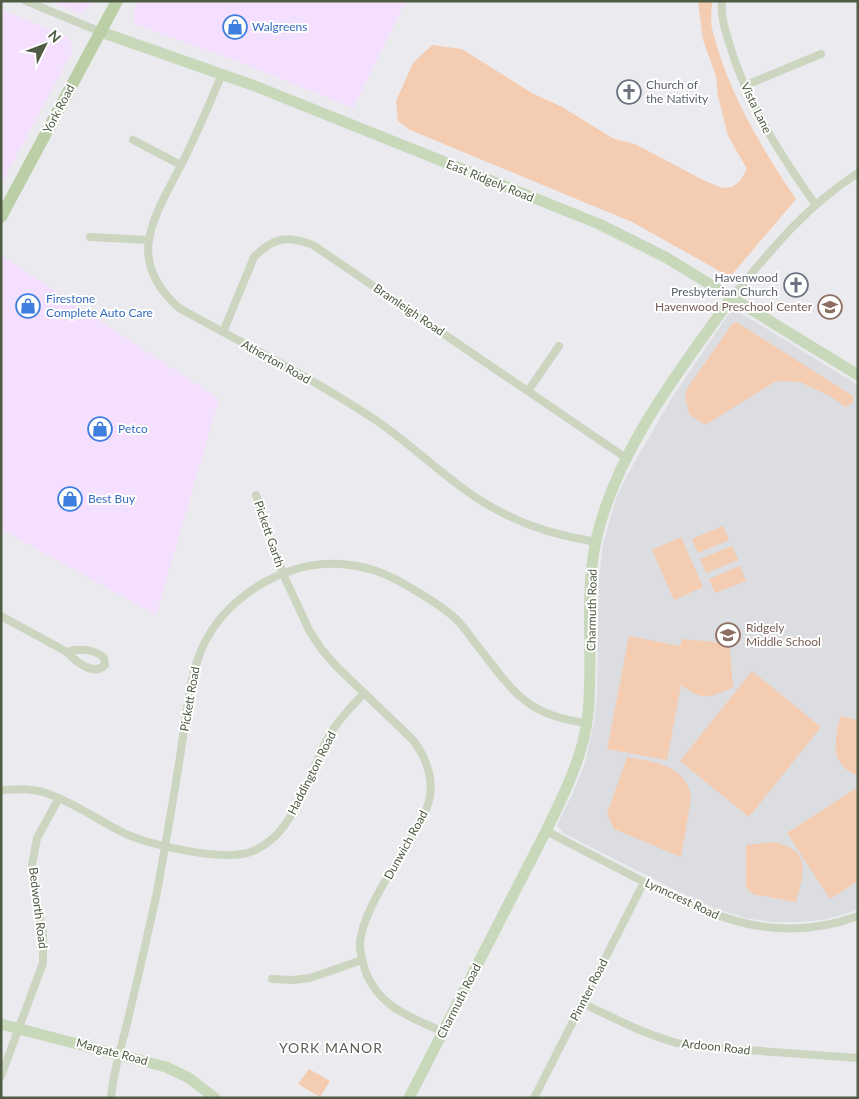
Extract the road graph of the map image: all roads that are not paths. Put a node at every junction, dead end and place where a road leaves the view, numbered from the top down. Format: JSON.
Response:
{"nodes":[{"id":1,"x":26,"y":1,"type":"edge"},
{"id":2,"x":117,"y":1,"type":"edge"},
{"id":3,"x":722,"y":1,"type":"edge"},
{"id":4,"x":101,"y":32,"type":"junction"},
{"id":5,"x":821,"y":54,"type":"dead end"},
{"id":6,"x":222,"y":74,"type":"junction"},
{"id":7,"x":744,"y":86,"type":"junction"},
{"id":8,"x":133,"y":140,"type":"dead end"},
{"id":9,"x":181,"y":165,"type":"junction"},
{"id":10,"x":858,"y":173,"type":"edge"},
{"id":11,"x":815,"y":204,"type":"junction"},
{"id":12,"x":1,"y":217,"type":"edge"},
{"id":13,"x":90,"y":237,"type":"dead end"},
{"id":14,"x":148,"y":240,"type":"junction"},
{"id":15,"x":732,"y":297,"type":"junction"},
{"id":16,"x":223,"y":332,"type":"junction"},
{"id":17,"x":558,"y":346,"type":"dead end"},
{"id":18,"x":858,"y":375,"type":"edge"},
{"id":19,"x":528,"y":391,"type":"junction"},
{"id":20,"x":626,"y":458,"type":"junction"},
{"id":21,"x":256,"y":495,"type":"dead end"},
{"id":22,"x":596,"y":542,"type":"junction"},
{"id":23,"x":283,"y":574,"type":"junction"},
{"id":24,"x":1,"y":616,"type":"edge"},
{"id":25,"x":67,"y":652,"type":"dead end"},
{"id":26,"x":364,"y":693,"type":"junction"},
{"id":27,"x":586,"y":723,"type":"junction"},
{"id":28,"x":1,"y":790,"type":"edge"},
{"id":29,"x":59,"y":798,"type":"junction"},
{"id":30,"x":546,"y":831,"type":"junction"},
{"id":31,"x":166,"y":846,"type":"junction"},
{"id":32,"x":644,"y":882,"type":"junction"},
{"id":33,"x":858,"y":916,"type":"edge"},
{"id":34,"x":362,"y":960,"type":"junction"},
{"id":35,"x":272,"y":979,"type":"dead end"},
{"id":36,"x":582,"y":1003,"type":"junction"},
{"id":37,"x":1,"y":1024,"type":"edge"},
{"id":38,"x":20,"y":1028,"type":"junction"},
{"id":39,"x":443,"y":1032,"type":"junction"},
{"id":40,"x":120,"y":1054,"type":"junction"},
{"id":41,"x":858,"y":1058,"type":"edge"},
{"id":42,"x":1,"y":1076,"type":"edge"},
{"id":43,"x":111,"y":1098,"type":"edge"},
{"id":44,"x":215,"y":1098,"type":"edge"},
{"id":45,"x":409,"y":1098,"type":"edge"},
{"id":46,"x":534,"y":1098,"type":"edge"}],
"edges":[{"from":1,"to":4,"type":"street"},
{"from":2,"to":4,"type":"main road","name":"York Road"},
{"from":3,"to":7,"type":"street","name":"Vista Lane"},
{"from":4,"to":6,"type":"street","name":"East Ridgely Road"},
{"from":4,"to":12,"type":"main road","name":"York Road"},
{"from":5,"to":7,"type":"street"},
{"from":6,"to":9,"type":"street","name":"Atherton Road"},
{"from":6,"to":15,"type":"street","name":"East Ridgely Road"},
{"from":7,"to":11,"type":"street","name":"Vista Lane"},
{"from":8,"to":9,"type":"street"},
{"from":9,"to":14,"type":"street","name":"Atherton Road"},
{"from":10,"to":11,"type":"street","name":"Charmuth Road"},
{"from":11,"to":15,"type":"street","name":"Charmuth Road"},
{"from":13,"to":14,"type":"street"},
{"from":14,"to":16,"type":"street","name":"Atherton Road"},
{"from":15,"to":18,"type":"street","name":"East Ridgely Road"},
{"from":15,"to":20,"type":"street","name":"Charmuth Road"},
{"from":16,"to":19,"type":"street","name":"Bramleigh Road"},
{"from":16,"to":22,"type":"street","name":"Atherton Road"},
{"from":17,"to":19,"type":"street"},
{"from":19,"to":20,"type":"street","name":"Bramleigh Road"},
{"from":20,"to":22,"type":"street","name":"Charmuth Road"},
{"from":21,"to":23,"type":"street","name":"Pickett Garth"},
{"from":22,"to":27,"type":"street","name":"Charmuth Road"},
{"from":23,"to":26,"type":"street","name":"Dunwich Road"},
{"from":23,"to":27,"type":"street","name":"Pickett Road"},
{"from":23,"to":31,"type":"street","name":"Pickett Road"},
{"from":24,"to":25,"type":"street"},
{"from":26,"to":31,"type":"street","name":"Haddington Road"},
{"from":26,"to":34,"type":"street","name":"Dunwich Road"},
{"from":27,"to":30,"type":"street","name":"Charmuth Road"},
{"from":28,"to":29,"type":"street","name":"Haddington Road"},
{"from":29,"to":31,"type":"street","name":"Haddington Road"},
{"from":29,"to":38,"type":"street","name":"Bedworth Road"},
{"from":30,"to":32,"type":"street","name":"Lynncrest Road"},
{"from":30,"to":39,"type":"street","name":"Charmuth Road"},
{"from":31,"to":40,"type":"street","name":"Pickett Road"},
{"from":32,"to":33,"type":"street","name":"Lynncrest Road"},
{"from":32,"to":36,"type":"street","name":"Pinnter Road"},
{"from":34,"to":35,"type":"street"},
{"from":34,"to":39,"type":"street","name":"Dunwich Road"},
{"from":36,"to":41,"type":"street","name":"Ardoon Road"},
{"from":36,"to":46,"type":"street","name":"Pinnter Road"},
{"from":37,"to":38,"type":"street","name":"Margate Road"},
{"from":38,"to":40,"type":"street","name":"Margate Road"},
{"from":38,"to":42,"type":"street","name":"Bedworth Road"},
{"from":39,"to":45,"type":"street","name":"Charmuth Road"},
{"from":40,"to":43,"type":"street","name":"Pickett Road"},
{"from":40,"to":44,"type":"street","name":"Margate Road"}]}
